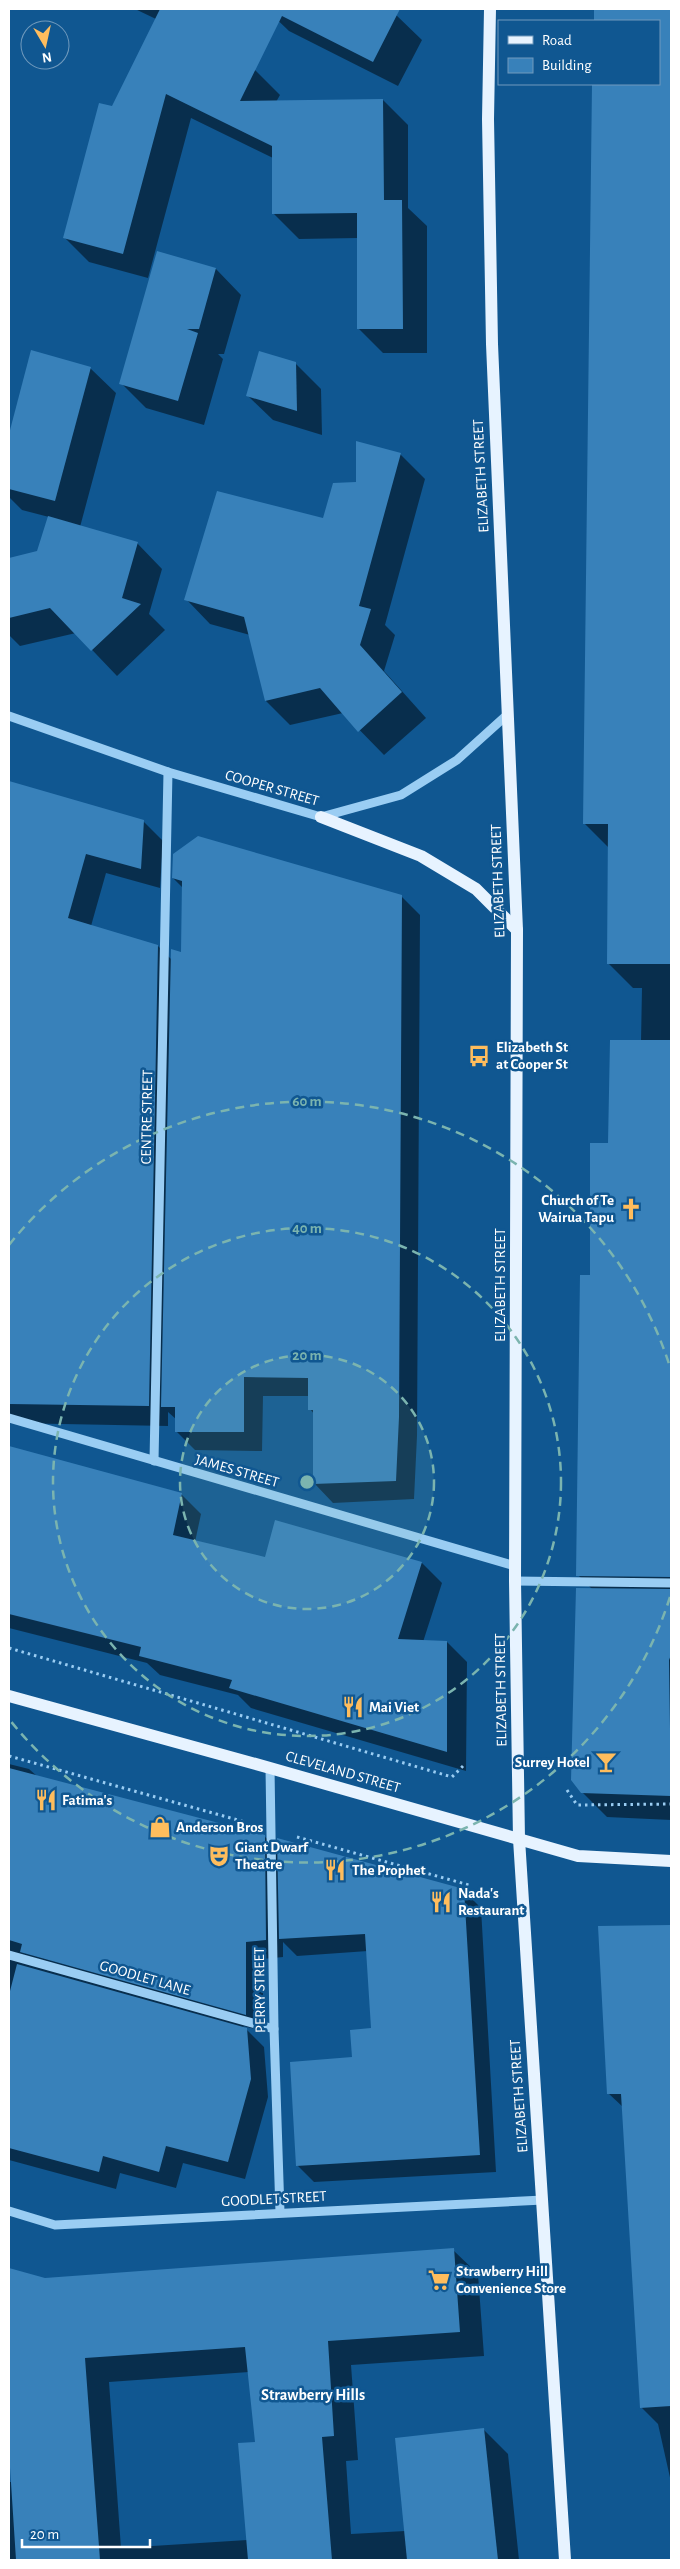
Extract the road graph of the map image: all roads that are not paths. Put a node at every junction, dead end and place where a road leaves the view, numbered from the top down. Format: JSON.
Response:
{"nodes":[{"id":1,"x":490,"y":9,"type":"edge"},
{"id":2,"x":508,"y":714,"type":"junction"},
{"id":3,"x":9,"y":716,"type":"edge"},
{"id":4,"x":168,"y":772,"type":"junction"},
{"id":5,"x":321,"y":817,"type":"junction"},
{"id":6,"x":517,"y":930,"type":"junction"},
{"id":7,"x":9,"y":1418,"type":"edge"},
{"id":8,"x":154,"y":1461,"type":"junction"},
{"id":9,"x":515,"y":1566,"type":"junction"},
{"id":10,"x":515,"y":1581,"type":"junction"},
{"id":11,"x":671,"y":1583,"type":"edge"},
{"id":12,"x":9,"y":1696,"type":"edge"},
{"id":13,"x":270,"y":1768,"type":"junction"},
{"id":14,"x":519,"y":1840,"type":"junction"},
{"id":15,"x":671,"y":1860,"type":"edge"},
{"id":16,"x":9,"y":1954,"type":"edge"},
{"id":17,"x":274,"y":2029,"type":"junction"},
{"id":18,"x":542,"y":2200,"type":"junction"},
{"id":19,"x":9,"y":2211,"type":"edge"},
{"id":20,"x":280,"y":2212,"type":"junction"},
{"id":21,"x":565,"y":2560,"type":"edge"}],
"edges":[{"from":1,"to":2,"type":"main road","name":"ELIZABETH STREET"},
{"from":2,"to":5,"type":"street","name":"COOPER STREET"},
{"from":2,"to":6,"type":"main road","name":"ELIZABETH STREET"},
{"from":3,"to":4,"type":"street","name":"COOPER STREET"},
{"from":4,"to":5,"type":"street","name":"COOPER STREET"},
{"from":4,"to":8,"type":"street","name":"CENTRE STREET"},
{"from":5,"to":6,"type":"main road"},
{"from":6,"to":9,"type":"main road","name":"ELIZABETH STREET"},
{"from":7,"to":8,"type":"street","name":"JAMES STREET"},
{"from":8,"to":9,"type":"street","name":"JAMES STREET"},
{"from":9,"to":10,"type":"main road","name":"ELIZABETH STREET"},
{"from":10,"to":11,"type":"street"},
{"from":10,"to":14,"type":"main road","name":"ELIZABETH STREET"},
{"from":12,"to":13,"type":"main road","name":"CLEVELAND STREET"},
{"from":13,"to":14,"type":"main road","name":"CLEVELAND STREET"},
{"from":13,"to":17,"type":"street","name":"PERRY STREET"},
{"from":14,"to":15,"type":"main road","name":"CLEVELAND STREET"},
{"from":14,"to":18,"type":"main road","name":"ELIZABETH STREET"},
{"from":16,"to":17,"type":"street","name":"GOODLET LANE"},
{"from":17,"to":20,"type":"street","name":"PERRY STREET"},
{"from":18,"to":20,"type":"street","name":"GOODLET STREET"},
{"from":18,"to":21,"type":"main road","name":"ELIZABETH STREET"},
{"from":19,"to":20,"type":"street","name":"GOODLET STREET"}]}
